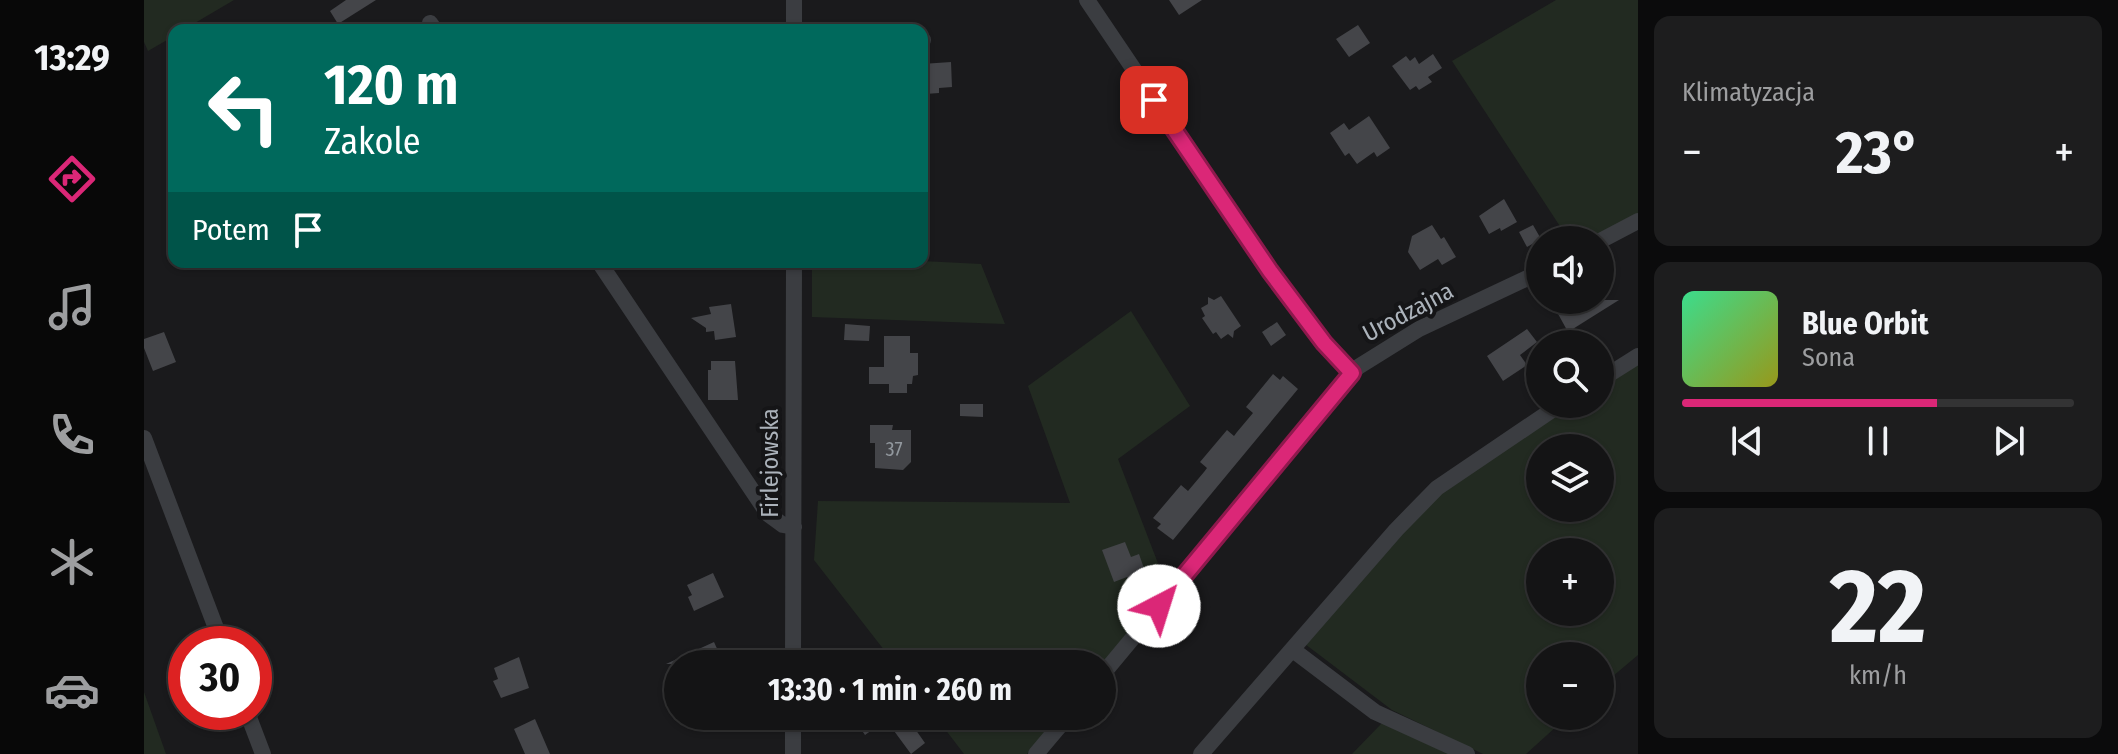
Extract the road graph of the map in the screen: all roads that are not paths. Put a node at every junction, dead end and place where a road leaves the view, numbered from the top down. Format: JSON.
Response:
{"nodes":[{"id":1,"x":794,"y":0,"type":"edge"},
{"id":2,"x":1087,"y":0,"type":"edge"},
{"id":3,"x":794,"y":24,"type":"edge"},
{"id":4,"x":1638,"y":221,"type":"edge"},
{"id":5,"x":1614,"y":234,"type":"edge"},
{"id":6,"x":603,"y":268,"type":"edge"},
{"id":7,"x":794,"y":268,"type":"edge"},
{"id":8,"x":1526,"y":279,"type":"edge"},
{"id":9,"x":1638,"y":356,"type":"edge"},
{"id":10,"x":1614,"y":371,"type":"edge"},
{"id":11,"x":1352,"y":373,"type":"junction"},
{"id":12,"x":1540,"y":418,"type":"edge"},
{"id":13,"x":144,"y":438,"type":"edge"},
{"id":14,"x":794,"y":527,"type":"junction"},
{"id":15,"x":215,"y":626,"type":"edge"},
{"id":16,"x":793,"y":650,"type":"edge"},
{"id":17,"x":1293,"y":650,"type":"junction"},
{"id":18,"x":1116,"y":658,"type":"edge"},
{"id":19,"x":254,"y":730,"type":"edge"},
{"id":20,"x":793,"y":730,"type":"edge"},
{"id":21,"x":1056,"y":730,"type":"edge"},
{"id":22,"x":263,"y":754,"type":"edge"},
{"id":23,"x":793,"y":754,"type":"edge"},
{"id":24,"x":1036,"y":754,"type":"edge"},
{"id":25,"x":1201,"y":754,"type":"edge"},
{"id":26,"x":1467,"y":754,"type":"edge"}],
"edges":[{"from":1,"to":3,"type":"street"},
{"from":2,"to":11,"type":"street"},
{"from":4,"to":5,"type":"street"},
{"from":6,"to":14,"type":"street"},
{"from":7,"to":14,"type":"street","name":"Firlejowska"},
{"from":8,"to":11,"type":"street","name":"Urodzajna"},
{"from":9,"to":10,"type":"street"},
{"from":11,"to":18,"type":"street","name":"Urodzajna"},
{"from":12,"to":17,"type":"street"},
{"from":13,"to":15,"type":"street"},
{"from":14,"to":16,"type":"street","name":"Firlejowska"},
{"from":17,"to":25,"type":"street"},
{"from":17,"to":26,"type":"street"},
{"from":19,"to":22,"type":"street"},
{"from":20,"to":23,"type":"street"},
{"from":21,"to":24,"type":"street"}]}
